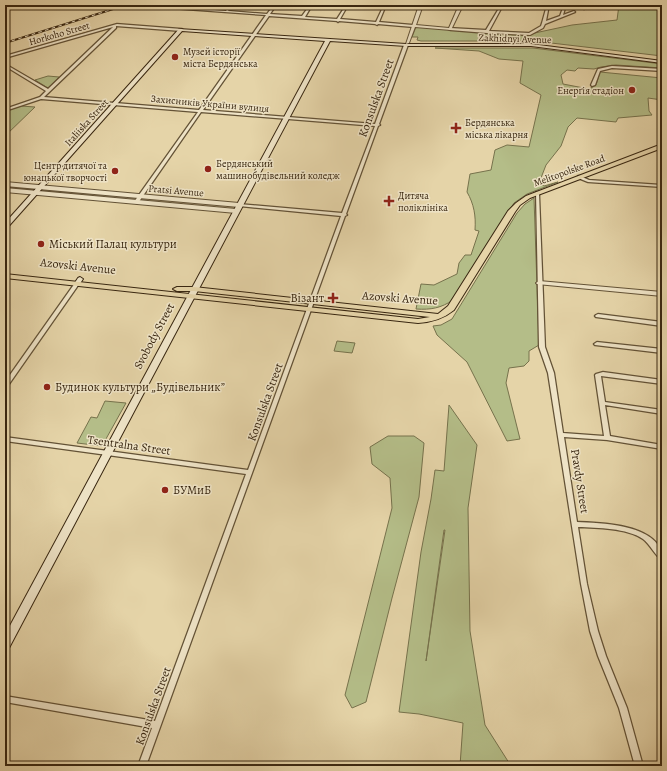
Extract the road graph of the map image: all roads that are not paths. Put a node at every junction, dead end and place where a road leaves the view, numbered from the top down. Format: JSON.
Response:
{"nodes":[{"id":1,"x":204,"y":5,"type":"edge"},
{"id":2,"x":231,"y":5,"type":"edge"},
{"id":3,"x":275,"y":5,"type":"edge"},
{"id":4,"x":311,"y":5,"type":"edge"},
{"id":5,"x":347,"y":5,"type":"edge"},
{"id":6,"x":385,"y":5,"type":"edge"},
{"id":7,"x":421,"y":5,"type":"edge"},
{"id":8,"x":461,"y":5,"type":"edge"},
{"id":9,"x":496,"y":5,"type":"edge"},
{"id":10,"x":502,"y":5,"type":"edge"},
{"id":11,"x":548,"y":5,"type":"edge"},
{"id":12,"x":565,"y":5,"type":"edge"},
{"id":13,"x":598,"y":5,"type":"edge"},
{"id":14,"x":169,"y":8,"type":"dead end"},
{"id":15,"x":584,"y":8,"type":"dead end"},
{"id":16,"x":200,"y":10,"type":"junction"},
{"id":17,"x":226,"y":12,"type":"junction"},
{"id":18,"x":574,"y":12,"type":"dead end"},
{"id":19,"x":268,"y":15,"type":"junction"},
{"id":20,"x":561,"y":16,"type":"junction"},
{"id":21,"x":303,"y":18,"type":"junction"},
{"id":22,"x":338,"y":20,"type":"junction"},
{"id":23,"x":544,"y":23,"type":"junction"},
{"id":24,"x":377,"y":24,"type":"junction"},
{"id":25,"x":117,"y":25,"type":"junction"},
{"id":26,"x":413,"y":26,"type":"junction"},
{"id":27,"x":450,"y":29,"type":"junction"},
{"id":28,"x":181,"y":30,"type":"junction"},
{"id":29,"x":487,"y":32,"type":"junction"},
{"id":30,"x":253,"y":35,"type":"junction"},
{"id":31,"x":328,"y":40,"type":"junction"},
{"id":32,"x":407,"y":44,"type":"junction"},
{"id":33,"x":5,"y":57,"type":"edge"},
{"id":34,"x":662,"y":60,"type":"edge"},
{"id":35,"x":5,"y":64,"type":"edge"},
{"id":36,"x":662,"y":70,"type":"edge"},
{"id":37,"x":593,"y":85,"type":"dead end"},
{"id":38,"x":48,"y":91,"type":"junction"},
{"id":39,"x":41,"y":98,"type":"junction"},
{"id":40,"x":115,"y":104,"type":"junction"},
{"id":41,"x":5,"y":110,"type":"edge"},
{"id":42,"x":200,"y":111,"type":"junction"},
{"id":43,"x":287,"y":118,"type":"junction"},
{"id":44,"x":378,"y":125,"type":"junction"},
{"id":45,"x":662,"y":146,"type":"edge"},
{"id":46,"x":579,"y":177,"type":"junction"},
{"id":47,"x":5,"y":184,"type":"edge"},
{"id":48,"x":662,"y":186,"type":"edge"},
{"id":49,"x":40,"y":187,"type":"junction"},
{"id":50,"x":5,"y":190,"type":"edge"},
{"id":51,"x":35,"y":193,"type":"junction"},
{"id":52,"x":537,"y":193,"type":"junction"},
{"id":53,"x":140,"y":196,"type":"junction"},
{"id":54,"x":136,"y":202,"type":"junction"},
{"id":55,"x":237,"y":208,"type":"junction"},
{"id":56,"x":345,"y":215,"type":"junction"},
{"id":57,"x":5,"y":227,"type":"edge"},
{"id":58,"x":5,"y":270,"type":"edge"},
{"id":59,"x":5,"y":276,"type":"edge"},
{"id":60,"x":79,"y":282,"type":"junction"},
{"id":61,"x":539,"y":283,"type":"junction"},
{"id":62,"x":192,"y":293,"type":"junction"},
{"id":63,"x":662,"y":294,"type":"edge"},
{"id":64,"x":312,"y":306,"type":"junction"},
{"id":65,"x":446,"y":313,"type":"joint"},
{"id":66,"x":598,"y":316,"type":"dead end"},
{"id":67,"x":662,"y":324,"type":"edge"},
{"id":68,"x":597,"y":344,"type":"dead end"},
{"id":69,"x":662,"y":351,"type":"edge"},
{"id":70,"x":662,"y":382,"type":"edge"},
{"id":71,"x":5,"y":386,"type":"edge"},
{"id":72,"x":602,"y":404,"type":"junction"},
{"id":73,"x":662,"y":412,"type":"edge"},
{"id":74,"x":561,"y":435,"type":"junction"},
{"id":75,"x":607,"y":438,"type":"junction"},
{"id":76,"x":5,"y":440,"type":"edge"},
{"id":77,"x":662,"y":447,"type":"edge"},
{"id":78,"x":107,"y":453,"type":"junction"},
{"id":79,"x":250,"y":472,"type":"junction"},
{"id":80,"x":576,"y":524,"type":"junction"},
{"id":81,"x":662,"y":557,"type":"edge"},
{"id":82,"x":5,"y":645,"type":"edge"},
{"id":83,"x":5,"y":699,"type":"edge"},
{"id":84,"x":158,"y":725,"type":"junction"},
{"id":85,"x":142,"y":766,"type":"edge"},
{"id":86,"x":639,"y":766,"type":"edge"}],
"edges":[{"from":1,"to":16,"type":"street"},
{"from":2,"to":17,"type":"street"},
{"from":3,"to":19,"type":"street"},
{"from":4,"to":21,"type":"street"},
{"from":5,"to":22,"type":"street"},
{"from":6,"to":24,"type":"street"},
{"from":7,"to":26,"type":"street"},
{"from":8,"to":27,"type":"street"},
{"from":9,"to":10,"type":"street"},
{"from":10,"to":29,"type":"street"},
{"from":11,"to":23,"type":"street"},
{"from":12,"to":20,"type":"street"},
{"from":13,"to":15,"type":"street"},
{"from":14,"to":16,"type":"street"},
{"from":16,"to":17,"type":"street"},
{"from":17,"to":19,"type":"street"},
{"from":18,"to":20,"type":"street"},
{"from":19,"to":21,"type":"street"},
{"from":19,"to":30,"type":"street"},
{"from":20,"to":23,"type":"street"},
{"from":21,"to":22,"type":"street"},
{"from":22,"to":24,"type":"street"},
{"from":23,"to":29,"type":"street"},
{"from":24,"to":26,"type":"street"},
{"from":25,"to":28,"type":"street","name":"Zakhidnyi Avenue"},
{"from":25,"to":33,"type":"street","name":"Horkoho Street"},
{"from":25,"to":38,"type":"street"},
{"from":26,"to":27,"type":"street"},
{"from":26,"to":32,"type":"street"},
{"from":27,"to":29,"type":"street"},
{"from":28,"to":30,"type":"main road","name":"Zakhidnyi Avenue"},
{"from":28,"to":40,"type":"main road","name":"Italiiska Street"},
{"from":30,"to":31,"type":"main road","name":"Zakhidnyi Avenue"},
{"from":30,"to":42,"type":"street"},
{"from":31,"to":32,"type":"main road","name":"Zakhidnyi Avenue"},
{"from":31,"to":43,"type":"main road","name":"Svobody Street"},
{"from":32,"to":34,"type":"main road","name":"Zakhidnyi Avenue"},
{"from":32,"to":44,"type":"street","name":"Konsulska Street"},
{"from":35,"to":38,"type":"street"},
{"from":36,"to":37,"type":"street"},
{"from":38,"to":39,"type":"street"},
{"from":39,"to":40,"type":"street","name":"Захисників України вулиця"},
{"from":39,"to":41,"type":"street"},
{"from":40,"to":42,"type":"street","name":"Захисників України вулиця"},
{"from":40,"to":49,"type":"main road","name":"Italiiska Street"},
{"from":42,"to":43,"type":"street","name":"Захисників України вулиця"},
{"from":42,"to":53,"type":"street"},
{"from":43,"to":44,"type":"street","name":"Захисників України вулиця"},
{"from":43,"to":55,"type":"main road","name":"Svobody Street"},
{"from":44,"to":56,"type":"street","name":"Konsulska Street"},
{"from":45,"to":46,"type":"main road","name":"Melitopolske Road"},
{"from":46,"to":48,"type":"street"},
{"from":46,"to":52,"type":"main road","name":"Melitopolske Road"},
{"from":47,"to":49,"type":"street","name":"Pratsi Avenue"},
{"from":49,"to":51,"type":"main road","name":"Italiiska Street"},
{"from":49,"to":53,"type":"street","name":"Pratsi Avenue"},
{"from":50,"to":51,"type":"street","name":"Pratsi Avenue"},
{"from":51,"to":54,"type":"street","name":"Pratsi Avenue"},
{"from":51,"to":57,"type":"main road","name":"Italiiska Street"},
{"from":52,"to":61,"type":"street","name":"Pravdy Street"},
{"from":52,"to":65,"type":"main road","name":"Melitopolske Road"},
{"from":53,"to":54,"type":"street"},
{"from":53,"to":55,"type":"street","name":"Pratsi Avenue"},
{"from":54,"to":55,"type":"street","name":"Pratsi Avenue"},
{"from":55,"to":56,"type":"street","name":"Pratsi Avenue"},
{"from":55,"to":62,"type":"main road","name":"Svobody Street"},
{"from":56,"to":64,"type":"street","name":"Konsulska Street"},
{"from":58,"to":60,"type":"main road","name":"Azovski Avenue"},
{"from":59,"to":60,"type":"main road","name":"Azovski Avenue"},
{"from":60,"to":62,"type":"main road","name":"Azovski Avenue"},
{"from":60,"to":71,"type":"street"},
{"from":61,"to":63,"type":"street"},
{"from":61,"to":74,"type":"street","name":"Pravdy Street"},
{"from":62,"to":64,"type":"main road","name":"Azovski Avenue"},
{"from":62,"to":78,"type":"main road","name":"Svobody Street"},
{"from":64,"to":65,"type":"main road","name":"Azovski Avenue"},
{"from":64,"to":79,"type":"street","name":"Konsulska Street"},
{"from":66,"to":67,"type":"street"},
{"from":68,"to":69,"type":"street"},
{"from":70,"to":72,"type":"street"},
{"from":72,"to":73,"type":"street"},
{"from":72,"to":75,"type":"street"},
{"from":74,"to":75,"type":"street"},
{"from":74,"to":80,"type":"street","name":"Pravdy Street"},
{"from":75,"to":77,"type":"street"},
{"from":76,"to":78,"type":"street","name":"Tsentralna Street"},
{"from":78,"to":79,"type":"street","name":"Tsentralna Street"},
{"from":78,"to":82,"type":"main road","name":"Svobody Street"},
{"from":79,"to":84,"type":"street","name":"Konsulska Street"},
{"from":80,"to":81,"type":"street"},
{"from":80,"to":86,"type":"street","name":"Pravdy Street"},
{"from":83,"to":84,"type":"street"},
{"from":84,"to":85,"type":"street","name":"Konsulska Street"}]}
